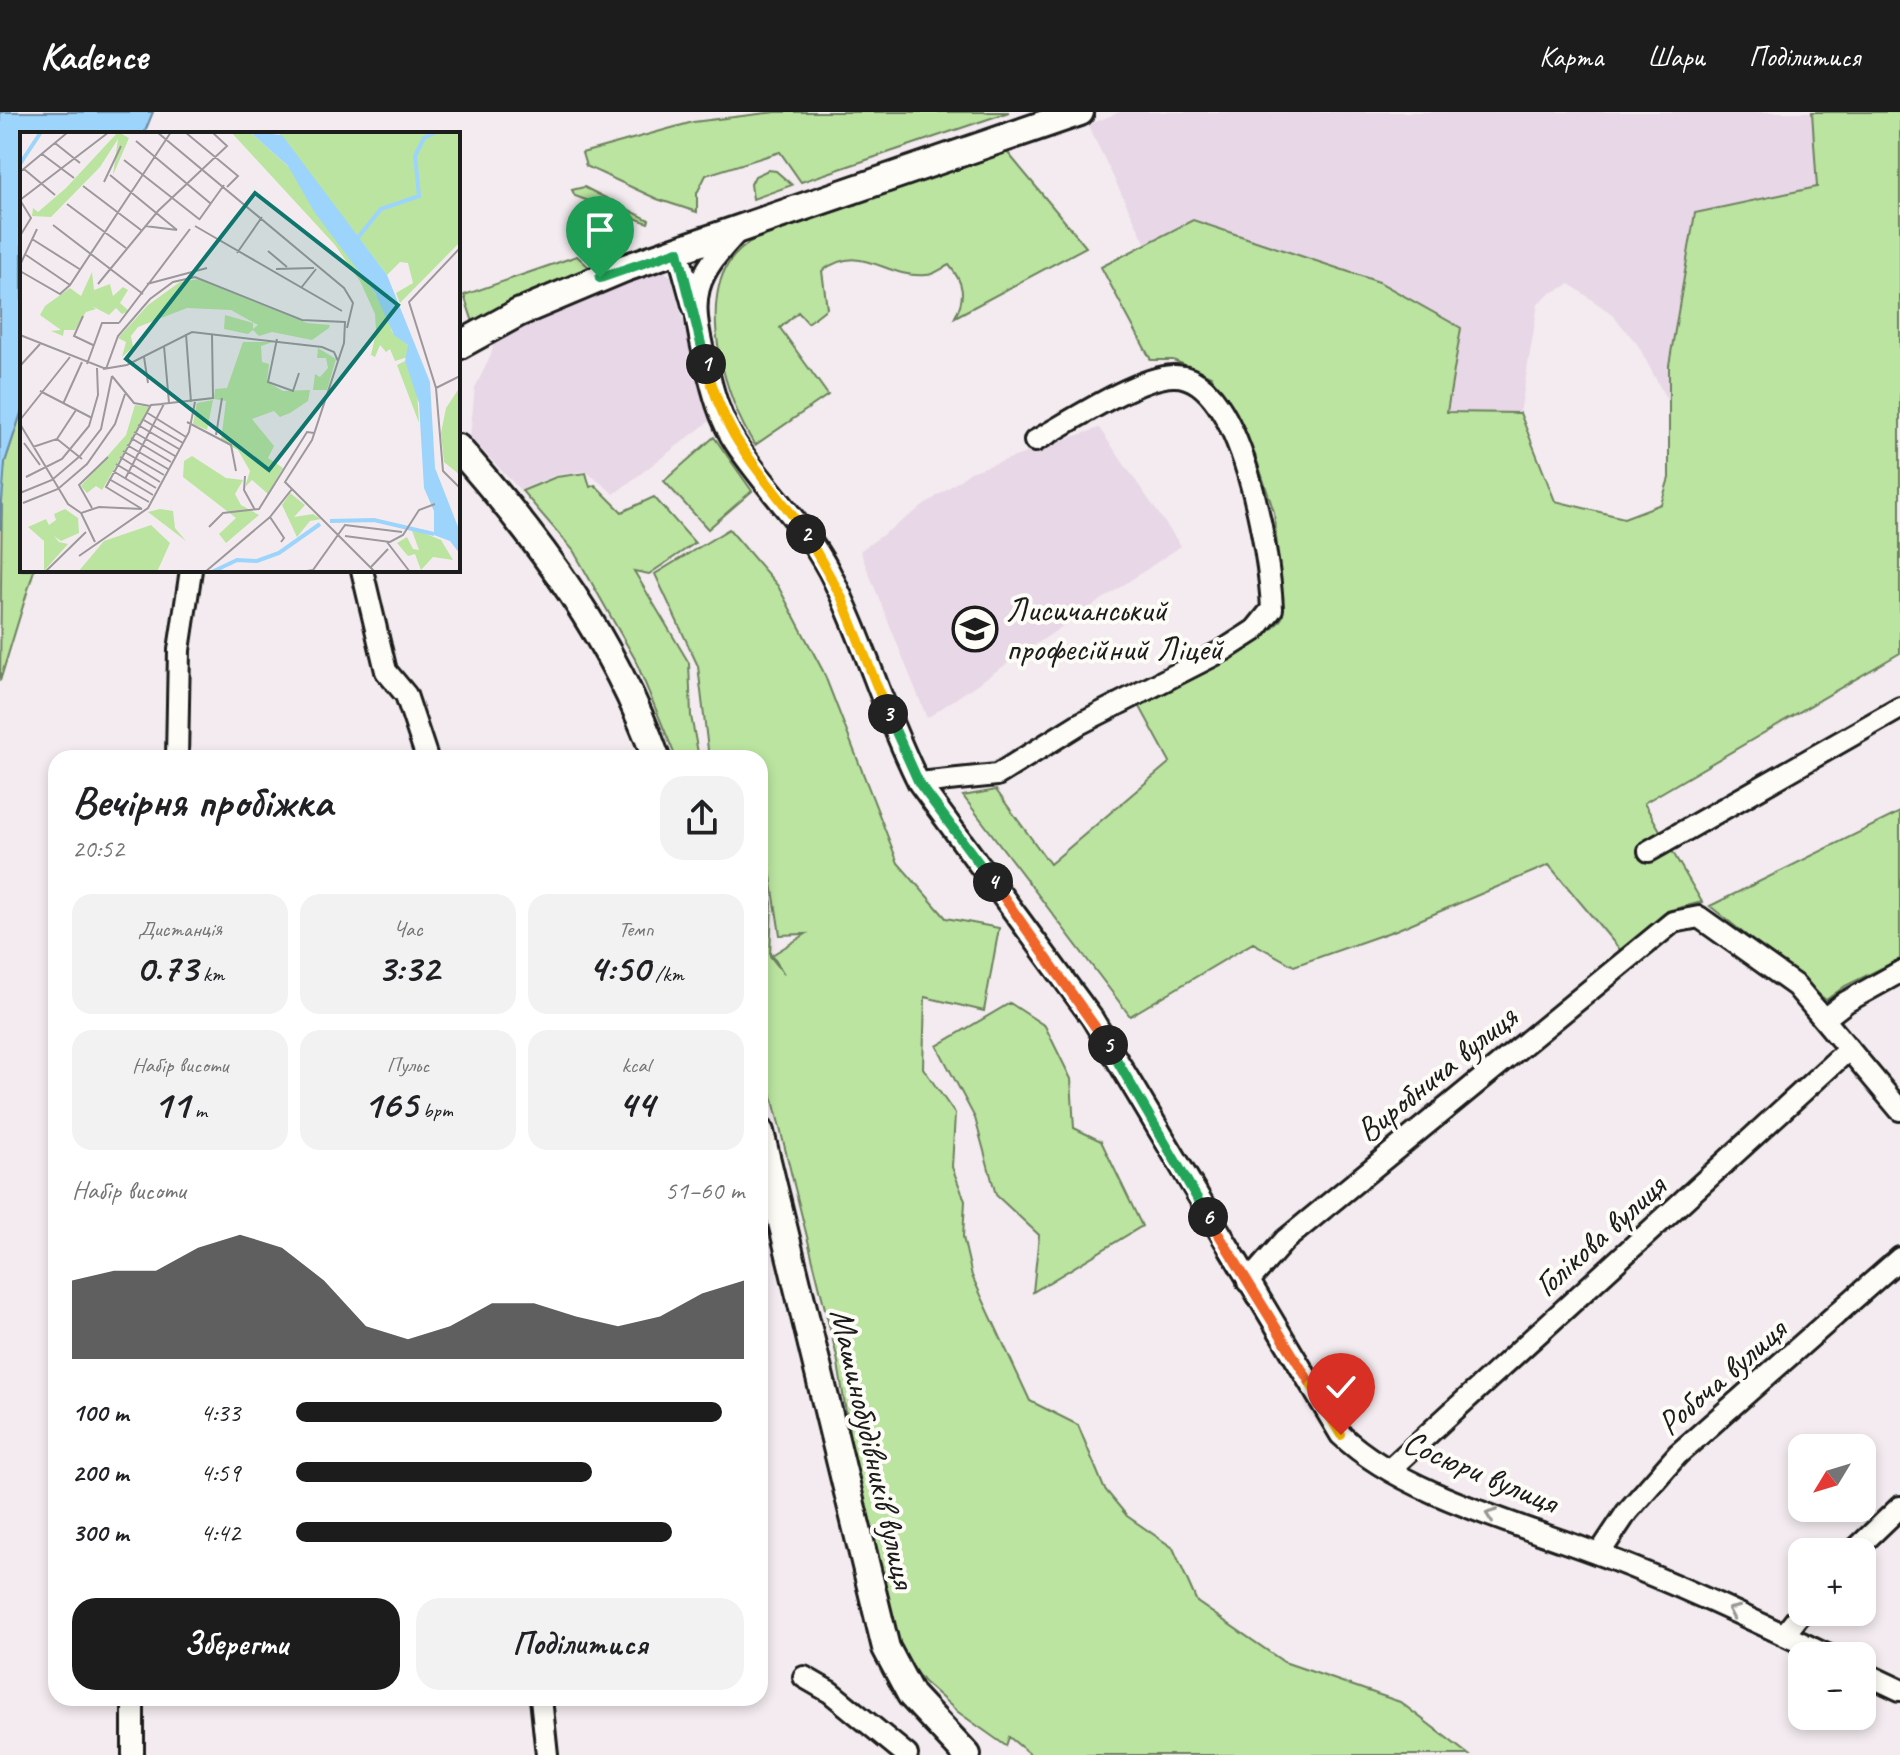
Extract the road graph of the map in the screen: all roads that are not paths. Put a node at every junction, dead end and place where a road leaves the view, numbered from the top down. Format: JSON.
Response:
{"nodes":[{"id":1,"x":1080,"y":112,"type":"edge"},
{"id":2,"x":740,"y":229,"type":"junction"},
{"id":3,"x":678,"y":251,"type":"junction"},
{"id":4,"x":694,"y":309,"type":"junction"},
{"id":5,"x":460,"y":345,"type":"edge"},
{"id":6,"x":1035,"y":441,"type":"dead end"},
{"id":7,"x":460,"y":450,"type":"edge"},
{"id":8,"x":191,"y":572,"type":"edge"},
{"id":9,"x":362,"y":572,"type":"edge"},
{"id":10,"x":1900,"y":708,"type":"edge"},
{"id":11,"x":177,"y":750,"type":"edge"},
{"id":12,"x":424,"y":750,"type":"edge"},
{"id":13,"x":653,"y":750,"type":"edge"},
{"id":14,"x":919,"y":783,"type":"junction"},
{"id":15,"x":1649,"y":851,"type":"dead end"},
{"id":16,"x":1900,"y":972,"type":"edge"},
{"id":17,"x":1824,"y":1019,"type":"junction"},
{"id":18,"x":1849,"y":1049,"type":"junction"},
{"id":19,"x":1900,"y":1110,"type":"edge"},
{"id":20,"x":768,"y":1165,"type":"edge"},
{"id":21,"x":1900,"y":1258,"type":"edge"},
{"id":22,"x":1248,"y":1282,"type":"junction"},
{"id":23,"x":1391,"y":1468,"type":"junction"},
{"id":24,"x":1900,"y":1507,"type":"edge"},
{"id":25,"x":1868,"y":1538,"type":"edge"},
{"id":26,"x":1599,"y":1554,"type":"junction"},
{"id":27,"x":1791,"y":1626,"type":"edge"},
{"id":28,"x":1784,"y":1635,"type":"junction"},
{"id":29,"x":1799,"y":1642,"type":"edge"},
{"id":30,"x":804,"y":1677,"type":"dead end"},
{"id":31,"x":1876,"y":1679,"type":"edge"},
{"id":32,"x":1900,"y":1690,"type":"edge"},
{"id":33,"x":133,"y":1706,"type":"edge"},
{"id":34,"x":542,"y":1706,"type":"edge"},
{"id":35,"x":133,"y":1755,"type":"edge"},
{"id":36,"x":547,"y":1755,"type":"edge"},
{"id":37,"x":907,"y":1755,"type":"edge"},
{"id":38,"x":967,"y":1755,"type":"edge"}],
"edges":[{"from":1,"to":2,"type":"main road"},
{"from":2,"to":3,"type":"main road"},
{"from":2,"to":4,"type":"street"},
{"from":3,"to":4,"type":"street","name":"Сосюри вулиця"},
{"from":3,"to":5,"type":"main road"},
{"from":4,"to":14,"type":"street","name":"Сосюри вулиця"},
{"from":6,"to":14,"type":"street"},
{"from":7,"to":13,"type":"main road"},
{"from":8,"to":11,"type":"street"},
{"from":9,"to":12,"type":"street"},
{"from":10,"to":15,"type":"street"},
{"from":14,"to":22,"type":"street","name":"Сосюри вулиця"},
{"from":16,"to":17,"type":"street"},
{"from":17,"to":18,"type":"street"},
{"from":17,"to":22,"type":"street","name":"Виробнича вулиця"},
{"from":18,"to":19,"type":"street"},
{"from":18,"to":23,"type":"street","name":"Голікова вулиця"},
{"from":20,"to":38,"type":"main road","name":"Машинобудівників вулиця"},
{"from":21,"to":26,"type":"street","name":"Робоча вулиця"},
{"from":22,"to":23,"type":"street","name":"Сосюри вулиця"},
{"from":26,"to":23,"type":"street","name":"Сосюри вулиця","one_way":true},
{"from":24,"to":25,"type":"street"},
{"from":28,"to":26,"type":"street","name":"Сосюри вулиця","one_way":true},
{"from":27,"to":28,"type":"street"},
{"from":28,"to":29,"type":"street","name":"Сосюри вулиця"},
{"from":30,"to":37,"type":"street"},
{"from":31,"to":32,"type":"street"},
{"from":33,"to":35,"type":"street"},
{"from":34,"to":36,"type":"street"}]}
